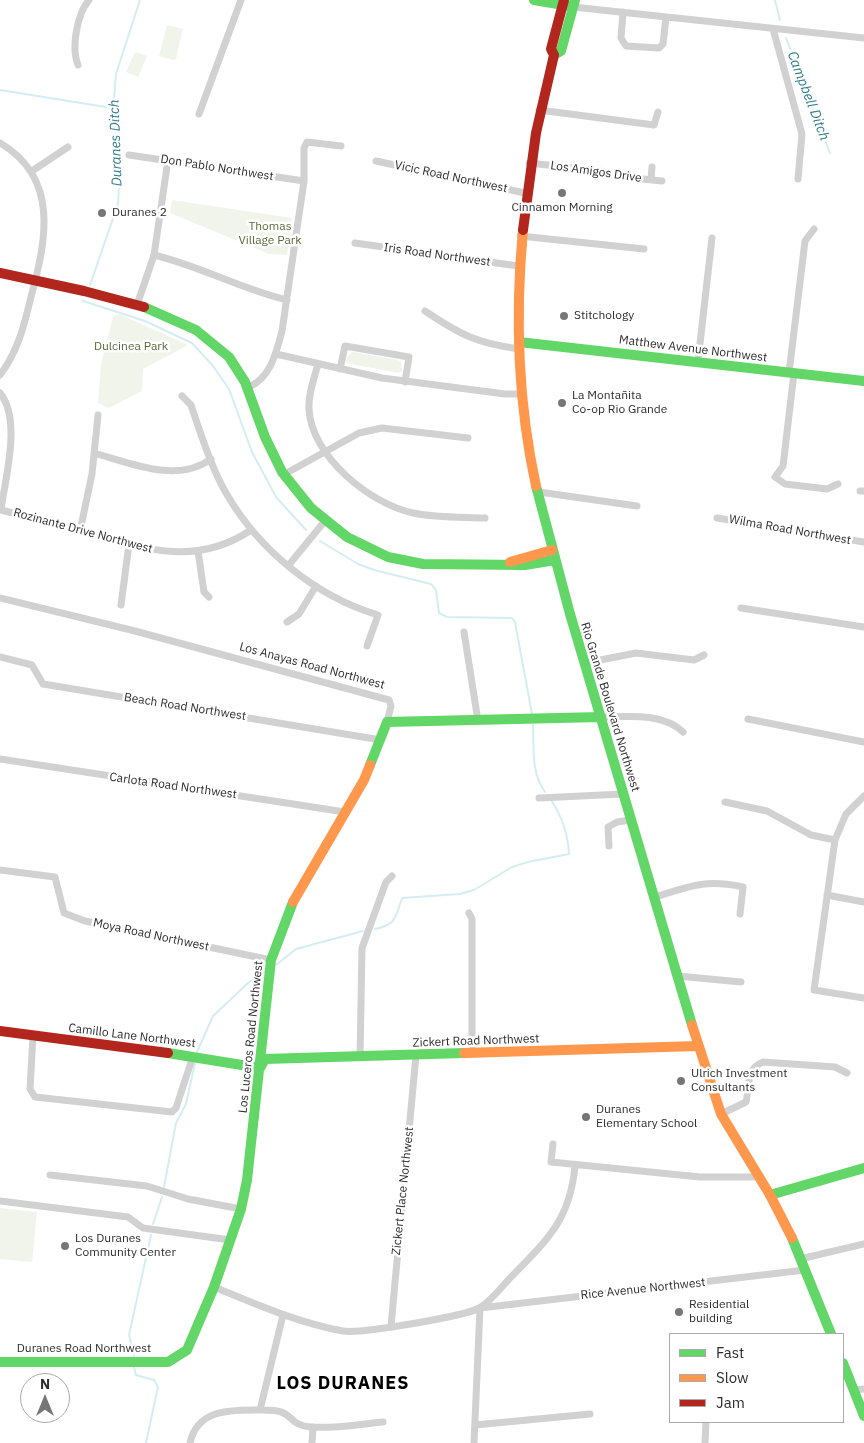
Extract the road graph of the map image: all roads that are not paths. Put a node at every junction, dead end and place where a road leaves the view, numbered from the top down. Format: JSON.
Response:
{"nodes":[{"id":1,"x":89,"y":0,"type":"edge"},
{"id":2,"x":240,"y":0,"type":"edge"},
{"id":3,"x":534,"y":0,"type":"edge"},
{"id":4,"x":569,"y":3,"type":"edge"},
{"id":5,"x":624,"y":12,"type":"junction"},
{"id":6,"x":666,"y":17,"type":"junction"},
{"id":7,"x":773,"y":29,"type":"junction"},
{"id":8,"x":864,"y":38,"type":"edge"},
{"id":9,"x":78,"y":65,"type":"dead end"},
{"id":10,"x":540,"y":110,"type":"junction"},
{"id":11,"x":658,"y":112,"type":"dead end"},
{"id":12,"x":199,"y":114,"type":"dead end"},
{"id":13,"x":0,"y":143,"type":"edge"},
{"id":14,"x":341,"y":146,"type":"dead end"},
{"id":15,"x":68,"y":147,"type":"dead end"},
{"id":16,"x":129,"y":155,"type":"dead end"},
{"id":17,"x":168,"y":160,"type":"junction"},
{"id":18,"x":376,"y":161,"type":"dead end"},
{"id":19,"x":529,"y":163,"type":"junction"},
{"id":20,"x":652,"y":166,"type":"dead end"},
{"id":21,"x":32,"y":171,"type":"junction"},
{"id":22,"x":798,"y":179,"type":"dead end"},
{"id":23,"x":651,"y":180,"type":"junction"},
{"id":24,"x":304,"y":181,"type":"junction"},
{"id":25,"x":662,"y":181,"type":"dead end"},
{"id":26,"x":525,"y":193,"type":"junction"},
{"id":27,"x":814,"y":229,"type":"dead end"},
{"id":28,"x":520,"y":236,"type":"junction"},
{"id":29,"x":712,"y":238,"type":"dead end"},
{"id":30,"x":355,"y":244,"type":"dead end"},
{"id":31,"x":644,"y":249,"type":"dead end"},
{"id":32,"x":154,"y":255,"type":"junction"},
{"id":33,"x":518,"y":266,"type":"junction"},
{"id":34,"x":0,"y":273,"type":"edge"},
{"id":35,"x":35,"y":281,"type":"junction"},
{"id":36,"x":286,"y":300,"type":"junction"},
{"id":37,"x":137,"y":306,"type":"junction"},
{"id":38,"x":425,"y":311,"type":"dead end"},
{"id":39,"x":519,"y":346,"type":"junction"},
{"id":40,"x":276,"y":354,"type":"junction"},
{"id":41,"x":698,"y":361,"type":"junction"},
{"id":42,"x":318,"y":364,"type":"junction"},
{"id":43,"x":340,"y":369,"type":"junction"},
{"id":44,"x":792,"y":373,"type":"junction"},
{"id":45,"x":0,"y":375,"type":"edge"},
{"id":46,"x":864,"y":381,"type":"edge"},
{"id":47,"x":405,"y":382,"type":"junction"},
{"id":48,"x":249,"y":387,"type":"junction"},
{"id":49,"x":0,"y":393,"type":"edge"},
{"id":50,"x":522,"y":394,"type":"junction"},
{"id":51,"x":182,"y":396,"type":"dead end"},
{"id":52,"x":98,"y":415,"type":"dead end"},
{"id":53,"x":468,"y":438,"type":"dead end"},
{"id":54,"x":324,"y":451,"type":"junction"},
{"id":55,"x":94,"y":453,"type":"junction"},
{"id":56,"x":211,"y":459,"type":"junction"},
{"id":57,"x":283,"y":475,"type":"junction"},
{"id":58,"x":838,"y":484,"type":"dead end"},
{"id":59,"x":539,"y":492,"type":"junction"},
{"id":60,"x":637,"y":506,"type":"dead end"},
{"id":61,"x":1,"y":510,"type":"edge"},
{"id":62,"x":485,"y":518,"type":"dead end"},
{"id":63,"x":717,"y":518,"type":"dead end"},
{"id":64,"x":324,"y":522,"type":"junction"},
{"id":65,"x":251,"y":530,"type":"junction"},
{"id":66,"x":80,"y":531,"type":"junction"},
{"id":67,"x":864,"y":542,"type":"edge"},
{"id":68,"x":128,"y":544,"type":"junction"},
{"id":69,"x":198,"y":551,"type":"junction"},
{"id":70,"x":553,"y":555,"type":"junction"},
{"id":71,"x":288,"y":566,"type":"junction"},
{"id":72,"x":316,"y":586,"type":"junction"},
{"id":73,"x":209,"y":597,"type":"dead end"},
{"id":74,"x":0,"y":598,"type":"edge"},
{"id":75,"x":121,"y":605,"type":"dead end"},
{"id":76,"x":741,"y":608,"type":"dead end"},
{"id":77,"x":287,"y":622,"type":"dead end"},
{"id":78,"x":864,"y":627,"type":"edge"},
{"id":79,"x":464,"y":632,"type":"dead end"},
{"id":80,"x":367,"y":646,"type":"dead end"},
{"id":81,"x":704,"y":655,"type":"dead end"},
{"id":82,"x":0,"y":657,"type":"edge"},
{"id":83,"x":585,"y":663,"type":"junction"},
{"id":84,"x":601,"y":717,"type":"junction"},
{"id":85,"x":748,"y":719,"type":"dead end"},
{"id":86,"x":478,"y":721,"type":"junction"},
{"id":87,"x":387,"y":722,"type":"junction"},
{"id":88,"x":683,"y":732,"type":"dead end"},
{"id":89,"x":381,"y":740,"type":"junction"},
{"id":90,"x":864,"y":742,"type":"edge"},
{"id":91,"x":0,"y":759,"type":"edge"},
{"id":92,"x":623,"y":794,"type":"junction"},
{"id":93,"x":864,"y":796,"type":"edge"},
{"id":94,"x":539,"y":798,"type":"dead end"},
{"id":95,"x":725,"y":802,"type":"dead end"},
{"id":96,"x":345,"y":812,"type":"junction"},
{"id":97,"x":631,"y":820,"type":"junction"},
{"id":98,"x":835,"y":840,"type":"junction"},
{"id":99,"x":609,"y":846,"type":"dead end"},
{"id":100,"x":0,"y":870,"type":"edge"},
{"id":101,"x":392,"y":876,"type":"dead end"},
{"id":102,"x":827,"y":895,"type":"junction"},
{"id":103,"x":655,"y":897,"type":"junction"},
{"id":104,"x":864,"y":902,"type":"edge"},
{"id":105,"x":469,"y":913,"type":"dead end"},
{"id":106,"x":740,"y":914,"type":"dead end"},
{"id":107,"x":271,"y":960,"type":"junction"},
{"id":108,"x":678,"y":976,"type":"junction"},
{"id":109,"x":741,"y":982,"type":"dead end"},
{"id":110,"x":864,"y":998,"type":"edge"},
{"id":111,"x":0,"y":1031,"type":"edge"},
{"id":112,"x":34,"y":1036,"type":"junction"},
{"id":113,"x":698,"y":1046,"type":"junction"},
{"id":114,"x":472,"y":1054,"type":"junction"},
{"id":115,"x":416,"y":1055,"type":"junction"},
{"id":116,"x":193,"y":1056,"type":"junction"},
{"id":117,"x":360,"y":1057,"type":"junction"},
{"id":118,"x":260,"y":1068,"type":"junction"},
{"id":119,"x":847,"y":1073,"type":"dead end"},
{"id":120,"x":721,"y":1114,"type":"junction"},
{"id":121,"x":553,"y":1144,"type":"dead end"},
{"id":122,"x":575,"y":1166,"type":"junction"},
{"id":123,"x":864,"y":1168,"type":"edge"},
{"id":124,"x":50,"y":1176,"type":"dead end"},
{"id":125,"x":759,"y":1177,"type":"junction"},
{"id":126,"x":770,"y":1195,"type":"junction"},
{"id":127,"x":0,"y":1201,"type":"edge"},
{"id":128,"x":241,"y":1209,"type":"junction"},
{"id":129,"x":230,"y":1240,"type":"junction"},
{"id":130,"x":864,"y":1244,"type":"edge"},
{"id":131,"x":800,"y":1258,"type":"junction"},
{"id":132,"x":805,"y":1270,"type":"junction"},
{"id":133,"x":214,"y":1287,"type":"junction"},
{"id":134,"x":480,"y":1308,"type":"junction"},
{"id":135,"x":283,"y":1315,"type":"junction"},
{"id":136,"x":391,"y":1326,"type":"junction"},
{"id":137,"x":831,"y":1333,"type":"edge"},
{"id":138,"x":0,"y":1362,"type":"edge"},
{"id":139,"x":168,"y":1362,"type":"joint"},
{"id":140,"x":845,"y":1376,"type":"edge"},
{"id":141,"x":859,"y":1390,"type":"edge"},
{"id":142,"x":260,"y":1410,"type":"junction"},
{"id":143,"x":590,"y":1414,"type":"dead end"},
{"id":144,"x":864,"y":1416,"type":"edge"},
{"id":145,"x":383,"y":1422,"type":"dead end"},
{"id":146,"x":706,"y":1423,"type":"edge"},
{"id":147,"x":475,"y":1425,"type":"junction"},
{"id":148,"x":313,"y":1427,"type":"junction"},
{"id":149,"x":190,"y":1443,"type":"edge"},
{"id":150,"x":312,"y":1443,"type":"edge"},
{"id":151,"x":474,"y":1443,"type":"edge"},
{"id":152,"x":705,"y":1443,"type":"edge"}],
"edges":[{"from":1,"to":9,"type":"street"},
{"from":2,"to":12,"type":"street"},
{"from":3,"to":4,"type":"street"},
{"from":4,"to":5,"type":"street"},
{"from":4,"to":10,"type":"street","name":"Rio Grande Boulevard Northwest"},
{"from":5,"to":6,"type":"street"},
{"from":5,"to":6,"type":"street"},
{"from":6,"to":7,"type":"street"},
{"from":7,"to":8,"type":"street"},
{"from":7,"to":22,"type":"street"},
{"from":10,"to":11,"type":"street"},
{"from":10,"to":19,"type":"street","name":"Rio Grande Boulevard Northwest"},
{"from":13,"to":21,"type":"street"},
{"from":14,"to":24,"type":"street"},
{"from":15,"to":21,"type":"street"},
{"from":16,"to":17,"type":"street","name":"Don Pablo Northwest"},
{"from":17,"to":24,"type":"street","name":"Don Pablo Northwest"},
{"from":17,"to":32,"type":"street"},
{"from":18,"to":26,"type":"street","name":"Vicic Road Northwest"},
{"from":19,"to":23,"type":"street","name":"Los Amigos Drive"},
{"from":19,"to":26,"type":"street","name":"Rio Grande Boulevard Northwest"},
{"from":20,"to":23,"type":"street"},
{"from":21,"to":35,"type":"street"},
{"from":23,"to":25,"type":"street","name":"Los Amigos Drive"},
{"from":24,"to":36,"type":"street"},
{"from":26,"to":28,"type":"street","name":"Rio Grande Boulevard Northwest"},
{"from":27,"to":44,"type":"street"},
{"from":28,"to":31,"type":"street"},
{"from":28,"to":33,"type":"street","name":"Rio Grande Boulevard Northwest"},
{"from":29,"to":41,"type":"street"},
{"from":30,"to":33,"type":"street","name":"Iris Road Northwest"},
{"from":32,"to":36,"type":"street"},
{"from":32,"to":37,"type":"street"},
{"from":33,"to":39,"type":"street","name":"Rio Grande Boulevard Northwest"},
{"from":34,"to":35,"type":"street"},
{"from":35,"to":37,"type":"street"},
{"from":35,"to":45,"type":"street"},
{"from":36,"to":40,"type":"street"},
{"from":37,"to":48,"type":"street"},
{"from":38,"to":39,"type":"street","name":"Matthew Avenue Northwest"},
{"from":39,"to":41,"type":"street","name":"Matthew Avenue Northwest"},
{"from":39,"to":50,"type":"street","name":"Rio Grande Boulevard Northwest"},
{"from":40,"to":42,"type":"street"},
{"from":40,"to":48,"type":"street"},
{"from":41,"to":44,"type":"street","name":"Matthew Avenue Northwest"},
{"from":42,"to":43,"type":"street"},
{"from":42,"to":54,"type":"street"},
{"from":43,"to":47,"type":"street"},
{"from":43,"to":47,"type":"street"},
{"from":44,"to":46,"type":"street","name":"Matthew Avenue Northwest"},
{"from":44,"to":58,"type":"street"},
{"from":47,"to":50,"type":"street"},
{"from":48,"to":57,"type":"street"},
{"from":49,"to":61,"type":"street"},
{"from":50,"to":59,"type":"street","name":"Rio Grande Boulevard Northwest"},
{"from":51,"to":56,"type":"street"},
{"from":52,"to":55,"type":"street"},
{"from":53,"to":54,"type":"street"},
{"from":54,"to":57,"type":"street"},
{"from":54,"to":62,"type":"street"},
{"from":55,"to":56,"type":"street"},
{"from":55,"to":66,"type":"street"},
{"from":56,"to":65,"type":"street"},
{"from":57,"to":64,"type":"street"},
{"from":59,"to":60,"type":"street"},
{"from":59,"to":70,"type":"street","name":"Rio Grande Boulevard Northwest"},
{"from":61,"to":66,"type":"street","name":"Rozinante Drive Northwest"},
{"from":63,"to":67,"type":"street","name":"Wilma Road Northwest"},
{"from":64,"to":70,"type":"street"},
{"from":64,"to":71,"type":"street"},
{"from":65,"to":69,"type":"street","name":"Rozinante Drive Northwest"},
{"from":65,"to":71,"type":"street"},
{"from":66,"to":68,"type":"street","name":"Rozinante Drive Northwest"},
{"from":68,"to":69,"type":"street","name":"Rozinante Drive Northwest"},
{"from":68,"to":75,"type":"street"},
{"from":69,"to":73,"type":"street"},
{"from":70,"to":83,"type":"street","name":"Rio Grande Boulevard Northwest"},
{"from":71,"to":72,"type":"street"},
{"from":72,"to":77,"type":"street"},
{"from":72,"to":80,"type":"street"},
{"from":74,"to":87,"type":"street","name":"Los Anayas Road Northwest"},
{"from":76,"to":78,"type":"street"},
{"from":79,"to":86,"type":"street"},
{"from":81,"to":83,"type":"street"},
{"from":82,"to":89,"type":"street","name":"Beach Road Northwest"},
{"from":83,"to":84,"type":"street","name":"Rio Grande Boulevard Northwest"},
{"from":84,"to":86,"type":"street"},
{"from":84,"to":88,"type":"street"},
{"from":84,"to":92,"type":"street","name":"Rio Grande Boulevard Northwest"},
{"from":85,"to":90,"type":"street"},
{"from":86,"to":87,"type":"street"},
{"from":87,"to":89,"type":"street","name":"Los Luceros Road Northwest"},
{"from":89,"to":96,"type":"street","name":"Los Luceros Road Northwest"},
{"from":91,"to":96,"type":"street","name":"Carlota Road Northwest"},
{"from":92,"to":94,"type":"street"},
{"from":92,"to":97,"type":"street","name":"Rio Grande Boulevard Northwest"},
{"from":93,"to":98,"type":"street"},
{"from":95,"to":98,"type":"street"},
{"from":96,"to":107,"type":"street","name":"Los Luceros Road Northwest"},
{"from":97,"to":99,"type":"street"},
{"from":97,"to":103,"type":"street","name":"Rio Grande Boulevard Northwest"},
{"from":98,"to":102,"type":"street"},
{"from":100,"to":107,"type":"street","name":"Moya Road Northwest"},
{"from":101,"to":117,"type":"street"},
{"from":102,"to":104,"type":"street"},
{"from":102,"to":110,"type":"street"},
{"from":103,"to":106,"type":"street"},
{"from":103,"to":108,"type":"street","name":"Rio Grande Boulevard Northwest"},
{"from":105,"to":114,"type":"street"},
{"from":107,"to":118,"type":"street","name":"Los Luceros Road Northwest"},
{"from":108,"to":109,"type":"street"},
{"from":108,"to":113,"type":"street","name":"Rio Grande Boulevard Northwest"},
{"from":111,"to":112,"type":"street","name":"Camillo Lane Northwest"},
{"from":112,"to":116,"type":"street","name":"Camillo Lane Northwest"},
{"from":112,"to":116,"type":"street"},
{"from":113,"to":114,"type":"street","name":"Zickert Road Northwest"},
{"from":113,"to":120,"type":"street","name":"Rio Grande Boulevard Northwest"},
{"from":114,"to":115,"type":"street","name":"Zickert Road Northwest"},
{"from":115,"to":117,"type":"street","name":"Zickert Road Northwest"},
{"from":115,"to":136,"type":"street","name":"Zickert Place Northwest"},
{"from":116,"to":118,"type":"street","name":"Camillo Lane Northwest"},
{"from":117,"to":118,"type":"street","name":"Zickert Road Northwest"},
{"from":118,"to":128,"type":"street","name":"Los Luceros Road Northwest"},
{"from":119,"to":120,"type":"street"},
{"from":120,"to":125,"type":"street","name":"Rio Grande Boulevard Northwest"},
{"from":121,"to":122,"type":"street"},
{"from":122,"to":125,"type":"street"},
{"from":122,"to":134,"type":"street"},
{"from":123,"to":126,"type":"street"},
{"from":124,"to":128,"type":"street"},
{"from":125,"to":126,"type":"street","name":"Rio Grande Boulevard Northwest"},
{"from":126,"to":131,"type":"street","name":"Rio Grande Boulevard Northwest"},
{"from":127,"to":129,"type":"street"},
{"from":128,"to":129,"type":"street","name":"Los Luceros Road Northwest"},
{"from":129,"to":133,"type":"street","name":"Los Luceros Road Northwest"},
{"from":130,"to":131,"type":"street"},
{"from":131,"to":132,"type":"street","name":"Rio Grande Boulevard Northwest"},
{"from":132,"to":134,"type":"street","name":"Rice Avenue Northwest"},
{"from":132,"to":137,"type":"street","name":"Rio Grande Boulevard Northwest"},
{"from":133,"to":135,"type":"street"},
{"from":133,"to":139,"type":"street","name":"Los Luceros Road Northwest"},
{"from":134,"to":136,"type":"street"},
{"from":134,"to":147,"type":"street"},
{"from":135,"to":136,"type":"street"},
{"from":135,"to":142,"type":"street"},
{"from":138,"to":139,"type":"street","name":"Duranes Road Northwest"},
{"from":140,"to":141,"type":"street"},
{"from":141,"to":144,"type":"street"},
{"from":142,"to":148,"type":"street"},
{"from":142,"to":149,"type":"street"},
{"from":143,"to":147,"type":"street"},
{"from":145,"to":148,"type":"street"},
{"from":146,"to":152,"type":"street"},
{"from":147,"to":151,"type":"street"},
{"from":148,"to":150,"type":"street"}]}
